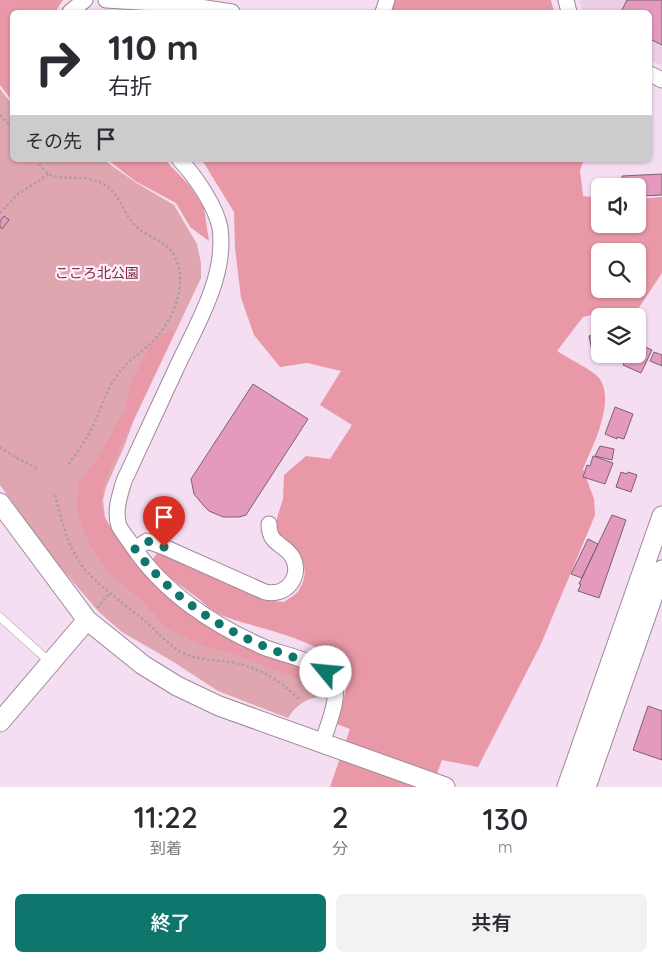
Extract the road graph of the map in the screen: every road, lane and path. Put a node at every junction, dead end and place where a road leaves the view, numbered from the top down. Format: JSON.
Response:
{"nodes":[{"id":1,"x":85,"y":0,"type":"edge"},
{"id":2,"x":106,"y":0,"type":"edge"},
{"id":3,"x":232,"y":8,"type":"edge"},
{"id":4,"x":72,"y":10,"type":"edge"},
{"id":5,"x":0,"y":115,"type":"edge"},
{"id":6,"x":10,"y":125,"type":"edge"},
{"id":7,"x":38,"y":162,"type":"edge"},
{"id":8,"x":182,"y":162,"type":"edge"},
{"id":9,"x":49,"y":174,"type":"junction"},
{"id":10,"x":0,"y":212,"type":"edge"},
{"id":11,"x":0,"y":447,"type":"edge"},
{"id":12,"x":68,"y":465,"type":"dead end"},
{"id":13,"x":38,"y":469,"type":"dead end"},
{"id":14,"x":55,"y":495,"type":"dead end"},
{"id":15,"x":0,"y":503,"type":"edge"},
{"id":16,"x":662,"y":516,"type":"edge"},
{"id":17,"x":269,"y":524,"type":"dead end"},
{"id":18,"x":135,"y":549,"type":"junction"},
{"id":19,"x":662,"y":570,"type":"edge"},
{"id":20,"x":110,"y":593,"type":"junction"},
{"id":21,"x":91,"y":616,"type":"junction"},
{"id":22,"x":0,"y":617,"type":"edge"},
{"id":23,"x":51,"y":663,"type":"junction"},
{"id":24,"x":299,"y":699,"type":"dead end"},
{"id":25,"x":0,"y":722,"type":"edge"},
{"id":26,"x":322,"y":744,"type":"junction"},
{"id":27,"x":445,"y":787,"type":"edge"},
{"id":28,"x":567,"y":787,"type":"edge"},
{"id":29,"x":586,"y":787,"type":"edge"}],
"edges":[{"from":1,"to":4,"type":"street"},
{"from":2,"to":3,"type":"street"},
{"from":5,"to":6,"type":"path"},
{"from":7,"to":9,"type":"path"},
{"from":8,"to":18,"type":"street"},
{"from":9,"to":10,"type":"path"},
{"from":9,"to":12,"type":"path"},
{"from":11,"to":13,"type":"path"},
{"from":14,"to":20,"type":"path"},
{"from":15,"to":21,"type":"street"},
{"from":16,"to":28,"type":"street"},
{"from":17,"to":18,"type":"street"},
{"from":18,"to":26,"type":"street"},
{"from":19,"to":29,"type":"street"},
{"from":20,"to":21,"type":"path"},
{"from":20,"to":24,"type":"path"},
{"from":21,"to":23,"type":"street"},
{"from":21,"to":26,"type":"street"},
{"from":22,"to":23,"type":"lane"},
{"from":23,"to":25,"type":"street"},
{"from":26,"to":27,"type":"street"}]}
